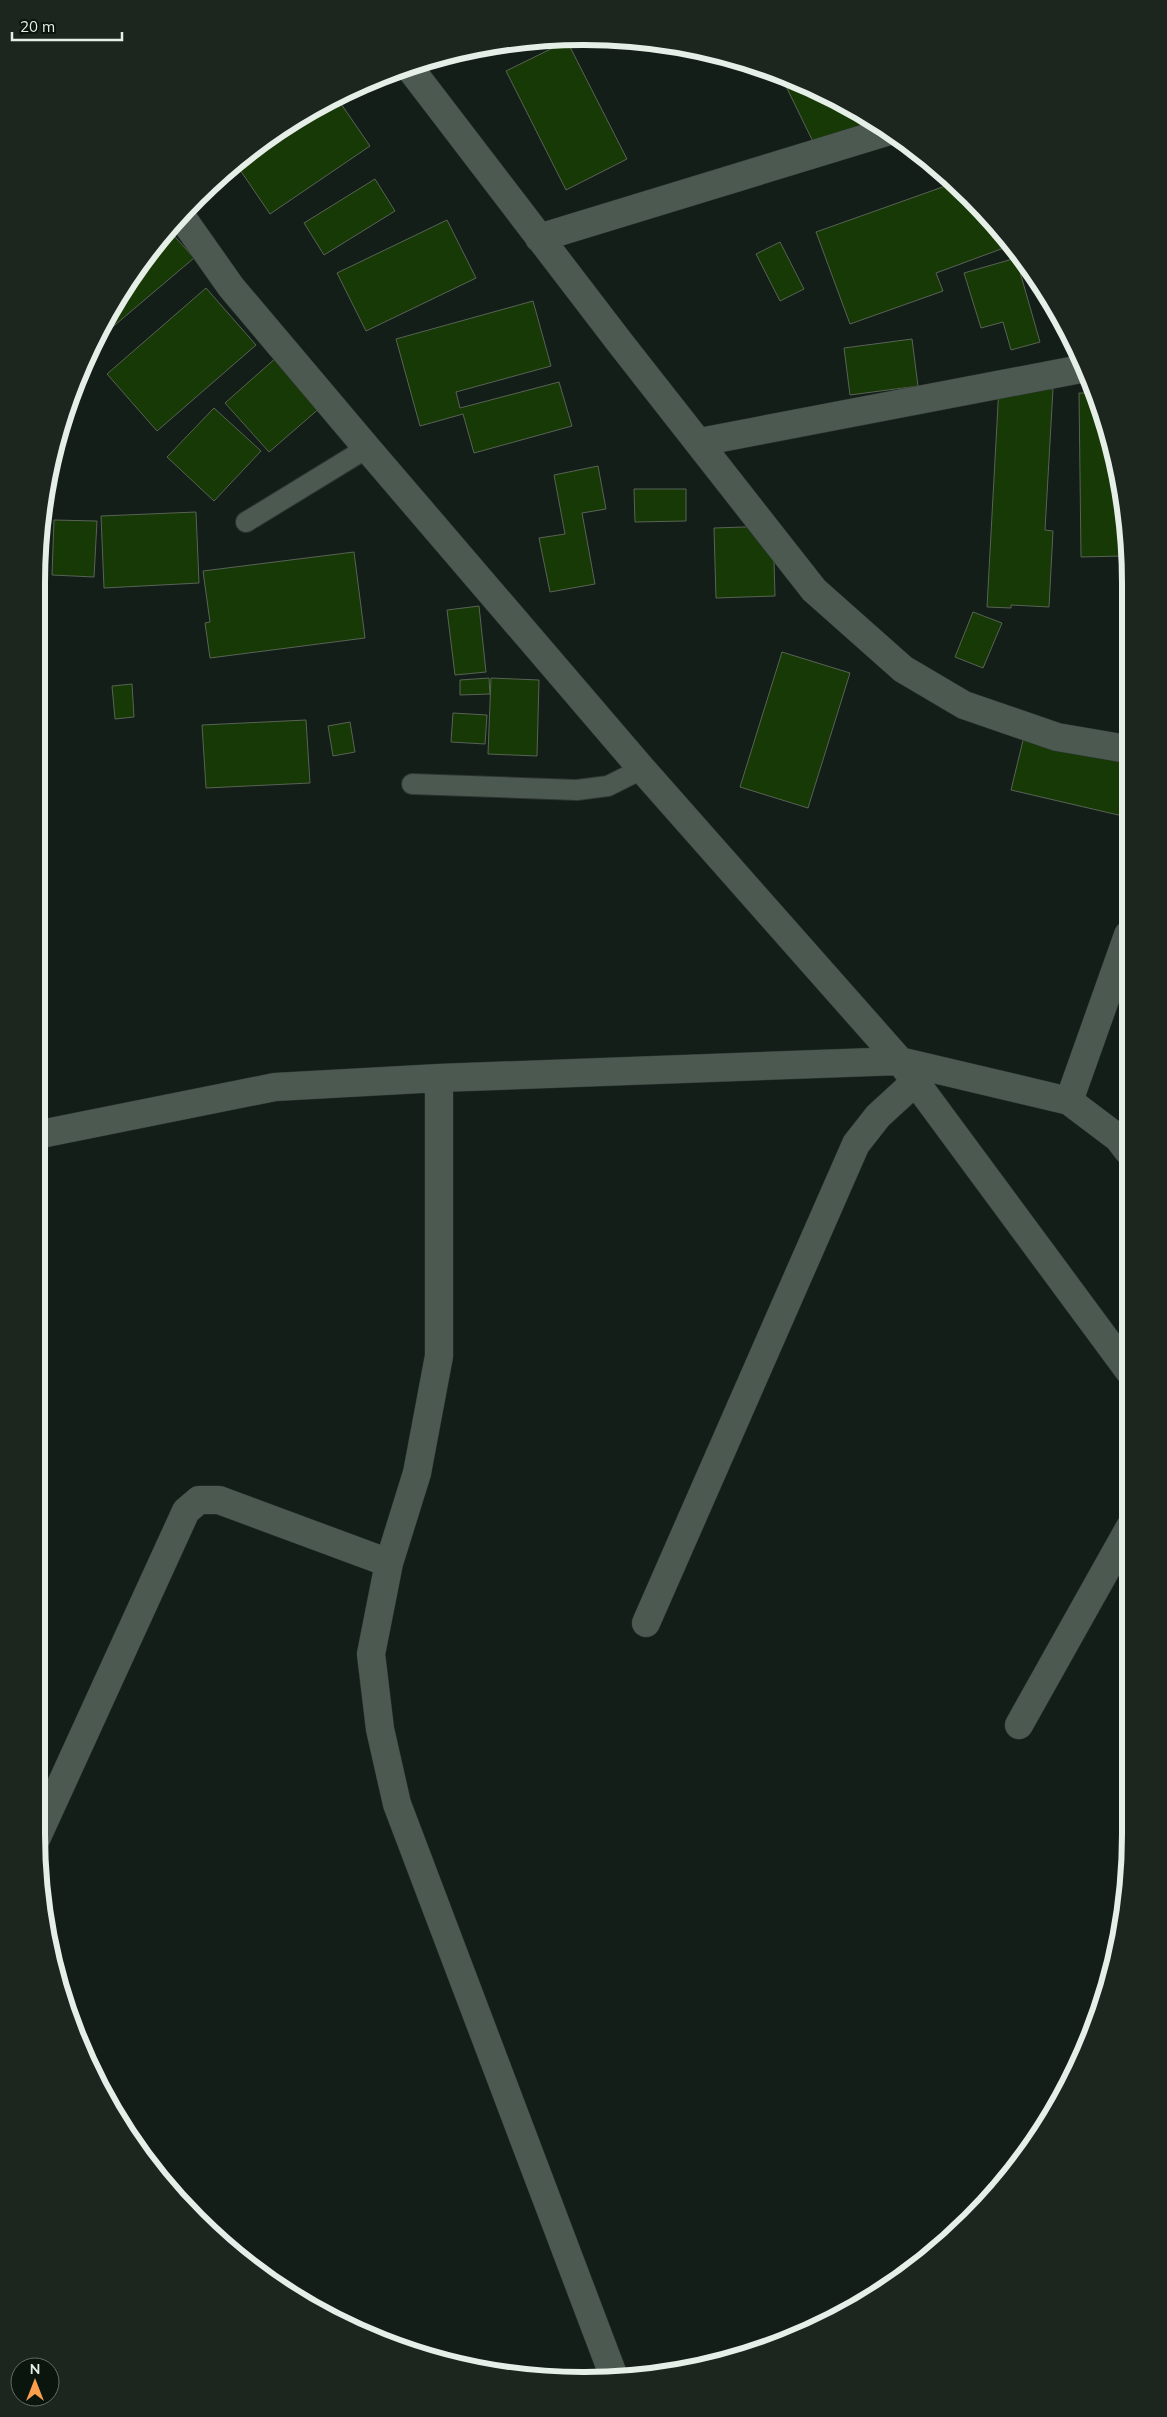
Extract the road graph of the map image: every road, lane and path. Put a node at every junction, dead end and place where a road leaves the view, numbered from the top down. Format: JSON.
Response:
{"nodes":[{"id":1,"x":413,"y":73,"type":"edge"},
{"id":2,"x":880,"y":134,"type":"edge"},
{"id":3,"x":185,"y":222,"type":"edge"},
{"id":4,"x":539,"y":238,"type":"junction"},
{"id":5,"x":1078,"y":370,"type":"edge"},
{"id":6,"x":700,"y":442,"type":"junction"},
{"id":7,"x":367,"y":448,"type":"junction"},
{"id":8,"x":246,"y":522,"type":"dead end"},
{"id":9,"x":1122,"y":748,"type":"edge"},
{"id":10,"x":642,"y":769,"type":"junction"},
{"id":11,"x":412,"y":784,"type":"dead end"},
{"id":12,"x":1122,"y":952,"type":"edge"},
{"id":13,"x":908,"y":1072,"type":"junction"},
{"id":14,"x":439,"y":1078,"type":"junction"},
{"id":15,"x":1069,"y":1101,"type":"junction"},
{"id":16,"x":45,"y":1132,"type":"edge"},
{"id":17,"x":1122,"y":1143,"type":"edge"},
{"id":18,"x":1122,"y":1362,"type":"edge"},
{"id":19,"x":1122,"y":1541,"type":"edge"},
{"id":20,"x":389,"y":1563,"type":"junction"},
{"id":21,"x":646,"y":1623,"type":"dead end"},
{"id":22,"x":1019,"y":1725,"type":"dead end"},
{"id":23,"x":45,"y":1819,"type":"edge"},
{"id":24,"x":612,"y":2371,"type":"edge"}],
"edges":[{"from":1,"to":4,"type":"street"},
{"from":2,"to":4,"type":"street"},
{"from":3,"to":7,"type":"street"},
{"from":4,"to":6,"type":"street"},
{"from":5,"to":6,"type":"street"},
{"from":6,"to":9,"type":"street"},
{"from":7,"to":8,"type":"lane"},
{"from":7,"to":10,"type":"street"},
{"from":10,"to":11,"type":"lane"},
{"from":10,"to":13,"type":"street"},
{"from":12,"to":15,"type":"street"},
{"from":13,"to":14,"type":"street"},
{"from":13,"to":15,"type":"street"},
{"from":13,"to":18,"type":"street"},
{"from":13,"to":21,"type":"street"},
{"from":14,"to":16,"type":"street"},
{"from":14,"to":20,"type":"street"},
{"from":15,"to":17,"type":"street"},
{"from":19,"to":22,"type":"street"},
{"from":20,"to":23,"type":"street"},
{"from":20,"to":24,"type":"street"}]}
